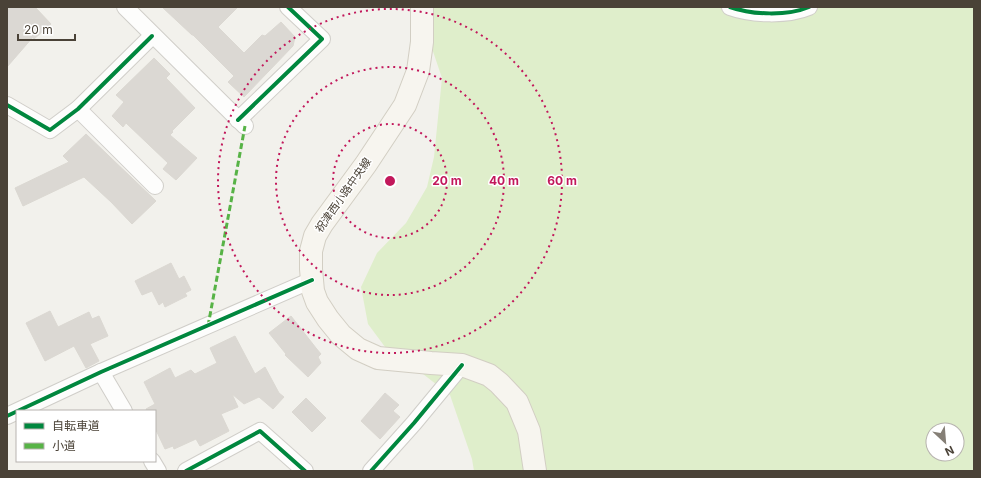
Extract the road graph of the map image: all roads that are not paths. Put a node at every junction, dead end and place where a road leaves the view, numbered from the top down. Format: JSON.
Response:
{"nodes":[{"id":1,"x":125,"y":7,"type":"edge"},
{"id":2,"x":288,"y":7,"type":"edge"},
{"id":3,"x":422,"y":7,"type":"edge"},
{"id":4,"x":730,"y":7,"type":"edge"},
{"id":5,"x":809,"y":7,"type":"edge"},
{"id":6,"x":152,"y":36,"type":"junction"},
{"id":7,"x":7,"y":105,"type":"edge"},
{"id":8,"x":78,"y":109,"type":"junction"},
{"id":9,"x":156,"y":186,"type":"dead end"},
{"id":10,"x":312,"y":280,"type":"junction"},
{"id":11,"x":462,"y":365,"type":"junction"},
{"id":12,"x":101,"y":372,"type":"junction"},
{"id":13,"x":20,"y":410,"type":"edge"},
{"id":14,"x":123,"y":410,"type":"edge"},
{"id":15,"x":153,"y":462,"type":"edge"},
{"id":16,"x":158,"y":471,"type":"edge"},
{"id":17,"x":186,"y":471,"type":"edge"},
{"id":18,"x":305,"y":471,"type":"edge"},
{"id":19,"x":370,"y":471,"type":"edge"},
{"id":20,"x":535,"y":471,"type":"edge"}],
"edges":[{"from":1,"to":6,"type":"street"},
{"from":2,"to":6,"type":"street"},
{"from":3,"to":10,"type":"main road","name":"祝津西小路中央線"},
{"from":4,"to":5,"type":"street"},
{"from":6,"to":8,"type":"street"},
{"from":7,"to":8,"type":"street"},
{"from":8,"to":9,"type":"street"},
{"from":10,"to":11,"type":"main road","name":"祝津西小路中央線"},
{"from":10,"to":12,"type":"street"},
{"from":11,"to":19,"type":"street"},
{"from":11,"to":20,"type":"main road","name":"祝津西小路中央線"},
{"from":12,"to":13,"type":"street"},
{"from":12,"to":14,"type":"street"},
{"from":15,"to":16,"type":"street"},
{"from":17,"to":18,"type":"street"}]}
